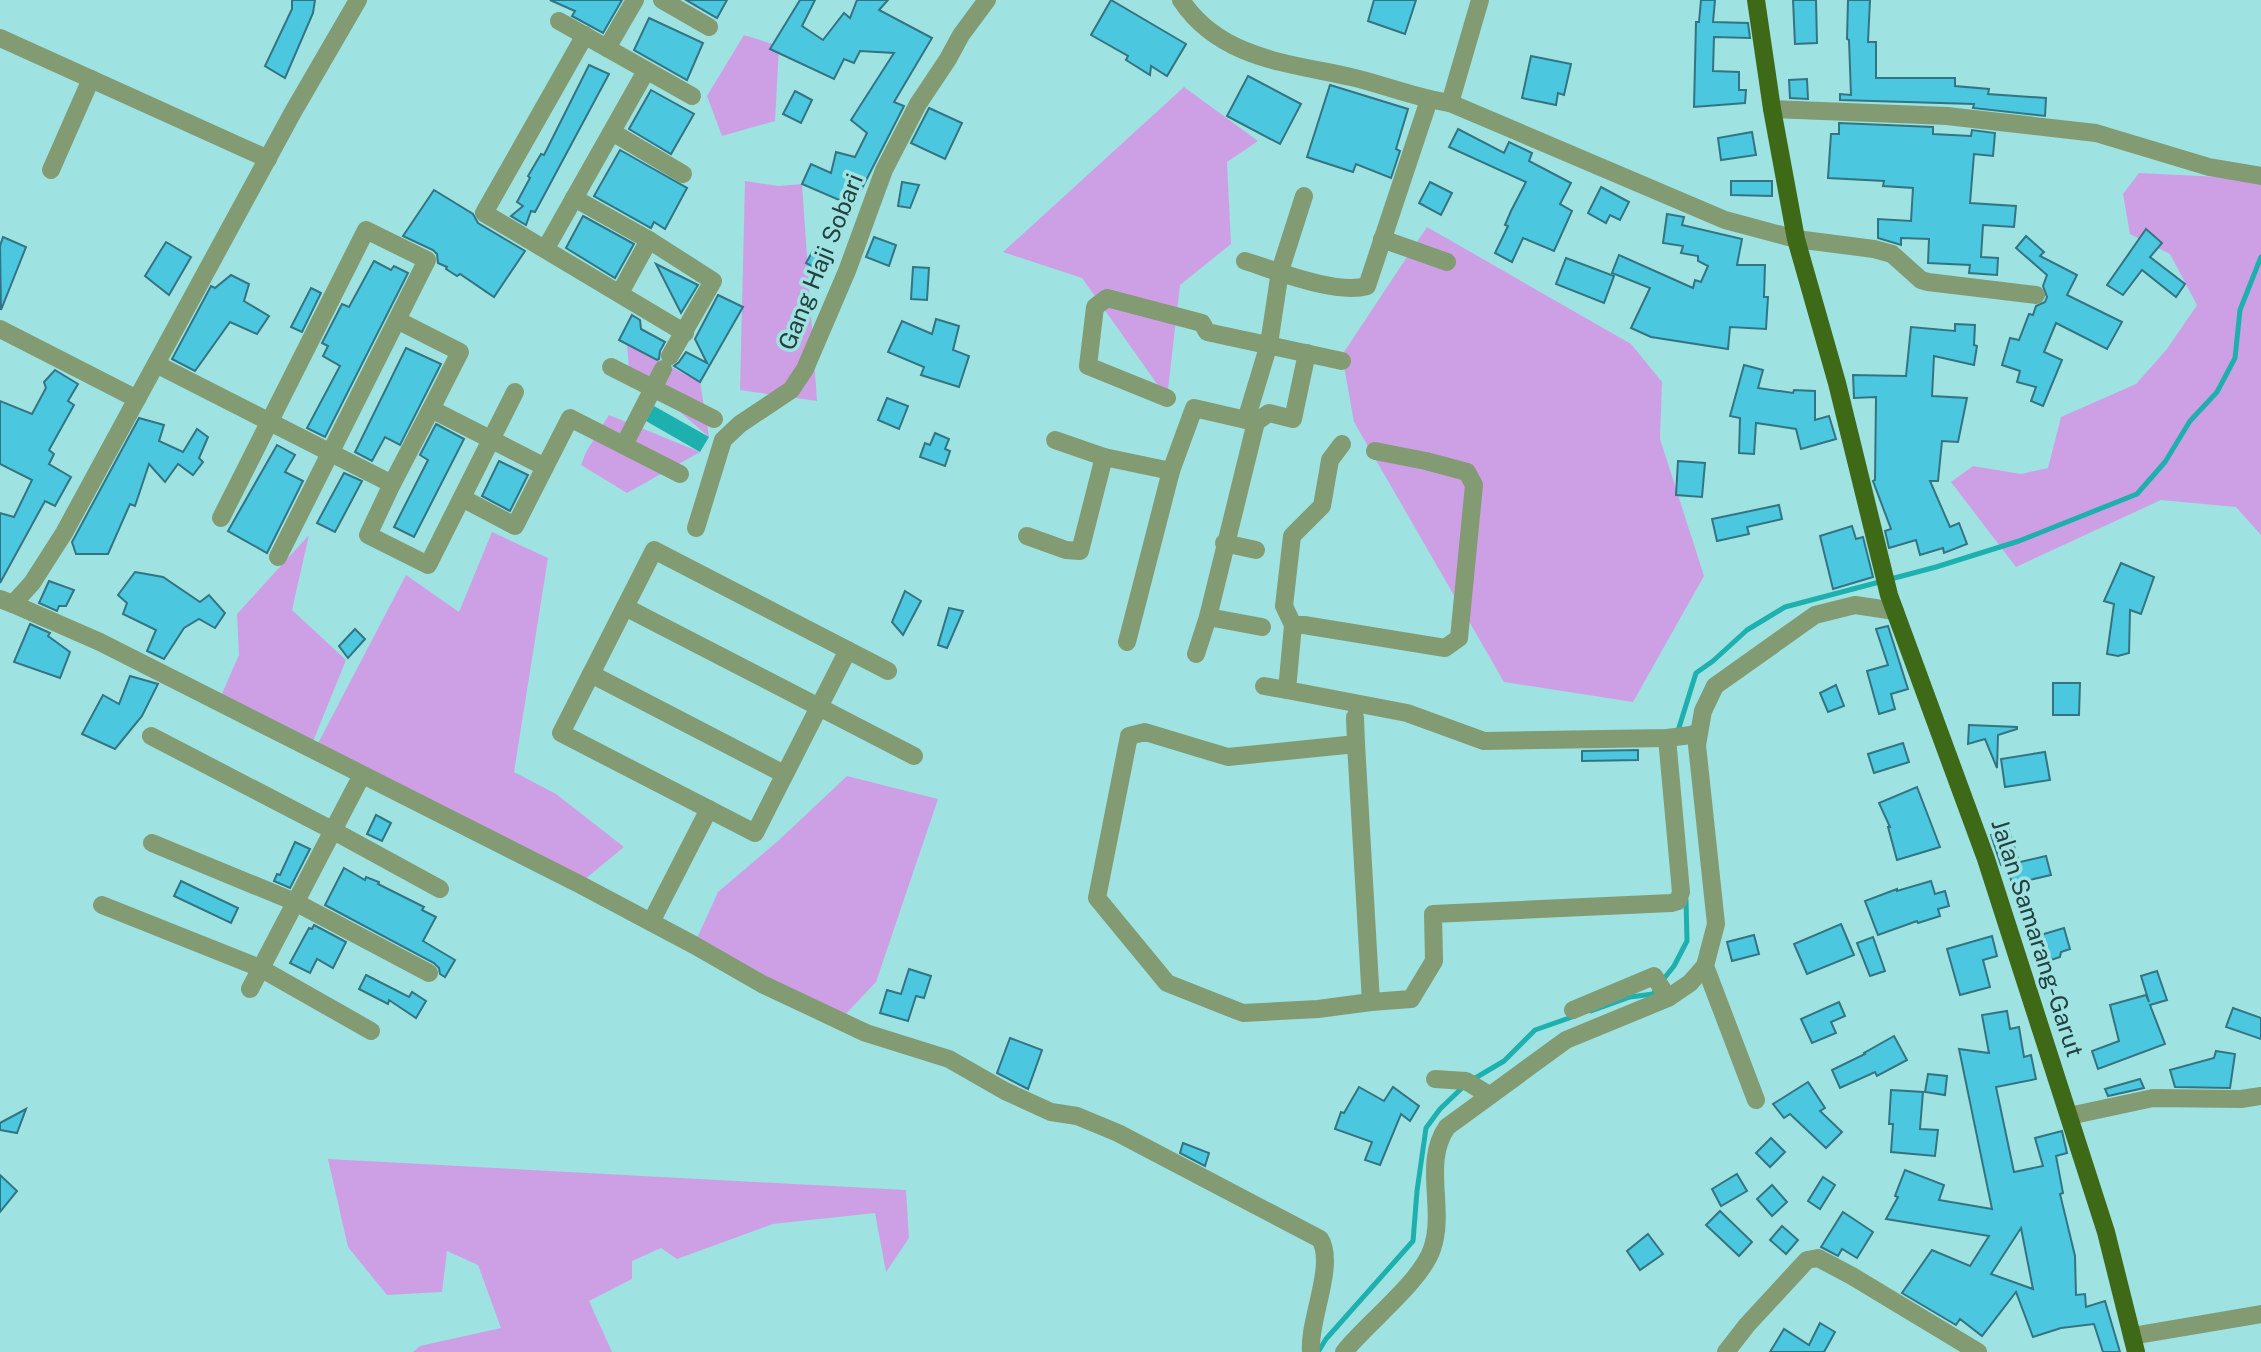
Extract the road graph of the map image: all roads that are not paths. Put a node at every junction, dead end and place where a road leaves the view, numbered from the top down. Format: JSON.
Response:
{"nodes":[{"id":1,"x":358,"y":0,"type":"edge"},
{"id":2,"x":635,"y":0,"type":"edge"},
{"id":3,"x":662,"y":0,"type":"edge"},
{"id":4,"x":986,"y":0,"type":"edge"},
{"id":5,"x":1181,"y":0,"type":"edge"},
{"id":6,"x":1480,"y":0,"type":"edge"},
{"id":7,"x":1756,"y":0,"type":"edge"},
{"id":8,"x":559,"y":21,"type":"dead end"},
{"id":9,"x":709,"y":27,"type":"dead end"},
{"id":10,"x":585,"y":35,"type":"junction"},
{"id":11,"x":0,"y":38,"type":"edge"},
{"id":12,"x":607,"y":48,"type":"junction"},
{"id":13,"x":646,"y":71,"type":"junction"},
{"id":14,"x":91,"y":79,"type":"junction"},
{"id":15,"x":692,"y":96,"type":"dead end"},
{"id":16,"x":1429,"y":100,"type":"junction"},
{"id":17,"x":1450,"y":103,"type":"junction"},
{"id":18,"x":1772,"y":109,"type":"junction"},
{"id":19,"x":612,"y":132,"type":"junction"},
{"id":20,"x":268,"y":159,"type":"junction"},
{"id":21,"x":51,"y":170,"type":"dead end"},
{"id":22,"x":683,"y":174,"type":"dead end"},
{"id":23,"x":2261,"y":176,"type":"edge"},
{"id":24,"x":1304,"y":196,"type":"dead end"},
{"id":25,"x":574,"y":198,"type":"junction"},
{"id":26,"x":1382,"y":239,"type":"junction"},
{"id":27,"x":1796,"y":239,"type":"junction"},
{"id":28,"x":649,"y":240,"type":"junction"},
{"id":29,"x":546,"y":248,"type":"junction"},
{"id":30,"x":1245,"y":261,"type":"dead end"},
{"id":31,"x":1447,"y":262,"type":"dead end"},
{"id":32,"x":1280,"y":271,"type":"junction"},
{"id":33,"x":620,"y":293,"type":"junction"},
{"id":34,"x":2036,"y":295,"type":"dead end"},
{"id":35,"x":397,"y":320,"type":"junction"},
{"id":36,"x":0,"y":328,"type":"edge"},
{"id":37,"x":685,"y":333,"type":"junction"},
{"id":38,"x":1269,"y":344,"type":"junction"},
{"id":39,"x":1307,"y":353,"type":"junction"},
{"id":40,"x":1342,"y":361,"type":"dead end"},
{"id":41,"x":156,"y":364,"type":"junction"},
{"id":42,"x":611,"y":367,"type":"dead end"},
{"id":43,"x":653,"y":388,"type":"junction"},
{"id":44,"x":515,"y":392,"type":"dead end"},
{"id":45,"x":137,"y":399,"type":"junction"},
{"id":46,"x":1195,"y":408,"type":"junction"},
{"id":47,"x":431,"y":409,"type":"junction"},
{"id":48,"x":714,"y":419,"type":"dead end"},
{"id":49,"x":268,"y":421,"type":"junction"},
{"id":50,"x":1251,"y":421,"type":"junction"},
{"id":51,"x":491,"y":440,"type":"junction"},
{"id":52,"x":1055,"y":440,"type":"dead end"},
{"id":53,"x":1342,"y":444,"type":"dead end"},
{"id":54,"x":624,"y":445,"type":"junction"},
{"id":55,"x":1374,"y":451,"type":"dead end"},
{"id":56,"x":329,"y":452,"type":"junction"},
{"id":57,"x":1104,"y":457,"type":"junction"},
{"id":58,"x":545,"y":467,"type":"junction"},
{"id":59,"x":1171,"y":471,"type":"junction"},
{"id":60,"x":680,"y":474,"type":"dead end"},
{"id":61,"x":391,"y":484,"type":"junction"},
{"id":62,"x":462,"y":498,"type":"junction"},
{"id":63,"x":221,"y":518,"type":"dead end"},
{"id":64,"x":696,"y":528,"type":"dead end"},
{"id":65,"x":1027,"y":536,"type":"dead end"},
{"id":66,"x":1224,"y":543,"type":"junction"},
{"id":67,"x":1256,"y":551,"type":"dead end"},
{"id":68,"x":278,"y":557,"type":"dead end"},
{"id":69,"x":6,"y":602,"type":"edge"},
{"id":70,"x":1892,"y":603,"type":"junction"},
{"id":71,"x":625,"y":607,"type":"junction"},
{"id":72,"x":1208,"y":617,"type":"junction"},
{"id":73,"x":1293,"y":625,"type":"junction"},
{"id":74,"x":1262,"y":627,"type":"dead end"},
{"id":75,"x":1127,"y":642,"type":"dead end"},
{"id":76,"x":848,"y":650,"type":"junction"},
{"id":77,"x":1196,"y":654,"type":"dead end"},
{"id":78,"x":888,"y":671,"type":"dead end"},
{"id":79,"x":591,"y":674,"type":"junction"},
{"id":80,"x":1264,"y":686,"type":"dead end"},
{"id":81,"x":1287,"y":690,"type":"junction"},
{"id":82,"x":819,"y":706,"type":"junction"},
{"id":83,"x":1355,"y":717,"type":"dead end"},
{"id":84,"x":1695,"y":734,"type":"junction"},
{"id":85,"x":151,"y":736,"type":"dead end"},
{"id":86,"x":1667,"y":738,"type":"junction"},
{"id":87,"x":1356,"y":744,"type":"junction"},
{"id":88,"x":914,"y":756,"type":"dead end"},
{"id":89,"x":785,"y":774,"type":"junction"},
{"id":90,"x":362,"y":775,"type":"junction"},
{"id":91,"x":709,"y":809,"type":"junction"},
{"id":92,"x":332,"y":830,"type":"junction"},
{"id":93,"x":152,"y":843,"type":"dead end"},
{"id":94,"x":440,"y":889,"type":"dead end"},
{"id":95,"x":295,"y":902,"type":"junction"},
{"id":96,"x":102,"y":905,"type":"dead end"},
{"id":97,"x":651,"y":922,"type":"junction"},
{"id":98,"x":1704,"y":966,"type":"junction"},
{"id":99,"x":260,"y":968,"type":"junction"},
{"id":100,"x":429,"y":973,"type":"dead end"},
{"id":101,"x":250,"y":989,"type":"dead end"},
{"id":102,"x":1663,"y":989,"type":"junction"},
{"id":103,"x":1371,"y":1002,"type":"junction"},
{"id":104,"x":1573,"y":1010,"type":"dead end"},
{"id":105,"x":371,"y":1031,"type":"dead end"},
{"id":106,"x":1435,"y":1079,"type":"dead end"},
{"id":107,"x":1479,"y":1088,"type":"junction"},
{"id":108,"x":2261,"y":1096,"type":"edge"},
{"id":109,"x":1756,"y":1100,"type":"dead end"},
{"id":110,"x":2069,"y":1116,"type":"junction"},
{"id":111,"x":2261,"y":1314,"type":"edge"},
{"id":112,"x":2134,"y":1344,"type":"edge"},
{"id":113,"x":1311,"y":1352,"type":"edge"},
{"id":114,"x":1344,"y":1352,"type":"edge"},
{"id":115,"x":1726,"y":1352,"type":"edge"},
{"id":116,"x":1978,"y":1352,"type":"edge"}],
"edges":[{"from":1,"to":20,"type":"street"},
{"from":2,"to":12,"type":"street"},
{"from":3,"to":9,"type":"street"},
{"from":4,"to":64,"type":"street","name":"Gang Haji Sobari"},
{"from":5,"to":16,"type":"street"},
{"from":6,"to":17,"type":"street"},
{"from":7,"to":18,"type":"main road","name":"Jalan Samarang-Garut"},
{"from":8,"to":10,"type":"street"},
{"from":10,"to":12,"type":"street"},
{"from":10,"to":29,"type":"street"},
{"from":11,"to":14,"type":"street"},
{"from":12,"to":13,"type":"street"},
{"from":13,"to":15,"type":"street"},
{"from":13,"to":19,"type":"street"},
{"from":14,"to":20,"type":"street"},
{"from":14,"to":21,"type":"street"},
{"from":16,"to":17,"type":"street"},
{"from":16,"to":26,"type":"street"},
{"from":17,"to":27,"type":"street"},
{"from":18,"to":23,"type":"street"},
{"from":18,"to":27,"type":"main road","name":"Jalan Samarang-Garut"},
{"from":19,"to":22,"type":"street"},
{"from":19,"to":25,"type":"street"},
{"from":20,"to":41,"type":"street"},
{"from":24,"to":32,"type":"street"},
{"from":25,"to":28,"type":"street"},
{"from":25,"to":29,"type":"street"},
{"from":26,"to":31,"type":"street"},
{"from":26,"to":32,"type":"street"},
{"from":27,"to":34,"type":"street"},
{"from":27,"to":70,"type":"main road","name":"Jalan Samarang-Garut"},
{"from":28,"to":33,"type":"street"},
{"from":28,"to":37,"type":"street"},
{"from":29,"to":33,"type":"street"},
{"from":30,"to":32,"type":"street"},
{"from":32,"to":38,"type":"street"},
{"from":33,"to":37,"type":"street"},
{"from":35,"to":47,"type":"street"},
{"from":35,"to":49,"type":"street"},
{"from":35,"to":56,"type":"street"},
{"from":36,"to":45,"type":"street"},
{"from":37,"to":43,"type":"street"},
{"from":38,"to":39,"type":"street"},
{"from":38,"to":46,"type":"street"},
{"from":38,"to":50,"type":"street"},
{"from":39,"to":40,"type":"street"},
{"from":39,"to":50,"type":"street"},
{"from":41,"to":45,"type":"street"},
{"from":41,"to":49,"type":"street"},
{"from":42,"to":43,"type":"street"},
{"from":43,"to":48,"type":"street"},
{"from":43,"to":54,"type":"street"},
{"from":44,"to":51,"type":"street"},
{"from":45,"to":69,"type":"street"},
{"from":46,"to":50,"type":"street"},
{"from":46,"to":59,"type":"street"},
{"from":47,"to":51,"type":"street"},
{"from":47,"to":61,"type":"street"},
{"from":49,"to":56,"type":"street"},
{"from":49,"to":63,"type":"street"},
{"from":50,"to":66,"type":"street"},
{"from":51,"to":58,"type":"street"},
{"from":51,"to":62,"type":"street"},
{"from":52,"to":57,"type":"street"},
{"from":53,"to":73,"type":"street"},
{"from":54,"to":58,"type":"street"},
{"from":54,"to":60,"type":"street"},
{"from":55,"to":73,"type":"street"},
{"from":56,"to":61,"type":"street"},
{"from":56,"to":68,"type":"street"},
{"from":57,"to":59,"type":"street"},
{"from":57,"to":65,"type":"street"},
{"from":58,"to":62,"type":"street"},
{"from":59,"to":75,"type":"street"},
{"from":61,"to":62,"type":"street"},
{"from":66,"to":67,"type":"street"},
{"from":66,"to":72,"type":"street"},
{"from":69,"to":90,"type":"street"},
{"from":70,"to":84,"type":"street"},
{"from":70,"to":110,"type":"main road","name":"Jalan Samarang-Garut"},
{"from":71,"to":76,"type":"street"},
{"from":71,"to":79,"type":"street"},
{"from":71,"to":82,"type":"street"},
{"from":72,"to":74,"type":"street"},
{"from":72,"to":77,"type":"street"},
{"from":73,"to":81,"type":"street"},
{"from":76,"to":78,"type":"street"},
{"from":76,"to":82,"type":"street"},
{"from":79,"to":89,"type":"street"},
{"from":79,"to":91,"type":"street"},
{"from":80,"to":81,"type":"street"},
{"from":81,"to":86,"type":"street"},
{"from":82,"to":88,"type":"street"},
{"from":82,"to":89,"type":"street"},
{"from":83,"to":87,"type":"street"},
{"from":84,"to":86,"type":"street"},
{"from":84,"to":98,"type":"street"},
{"from":85,"to":92,"type":"street"},
{"from":86,"to":103,"type":"street"},
{"from":87,"to":103,"type":"street"},
{"from":87,"to":103,"type":"street"},
{"from":89,"to":91,"type":"street"},
{"from":90,"to":92,"type":"street"},
{"from":90,"to":97,"type":"street"},
{"from":91,"to":97,"type":"street"},
{"from":92,"to":94,"type":"street"},
{"from":92,"to":95,"type":"street"},
{"from":93,"to":95,"type":"street"},
{"from":95,"to":99,"type":"street"},
{"from":95,"to":100,"type":"street"},
{"from":96,"to":99,"type":"street"},
{"from":97,"to":113,"type":"street"},
{"from":98,"to":102,"type":"street"},
{"from":98,"to":109,"type":"street"},
{"from":99,"to":101,"type":"street"},
{"from":99,"to":105,"type":"street"},
{"from":102,"to":104,"type":"street"},
{"from":102,"to":107,"type":"street"},
{"from":106,"to":107,"type":"street"},
{"from":107,"to":114,"type":"street"},
{"from":108,"to":110,"type":"street"},
{"from":110,"to":112,"type":"main road","name":"Jalan Samarang-Garut"},
{"from":111,"to":112,"type":"street"},
{"from":115,"to":116,"type":"street"}]}
